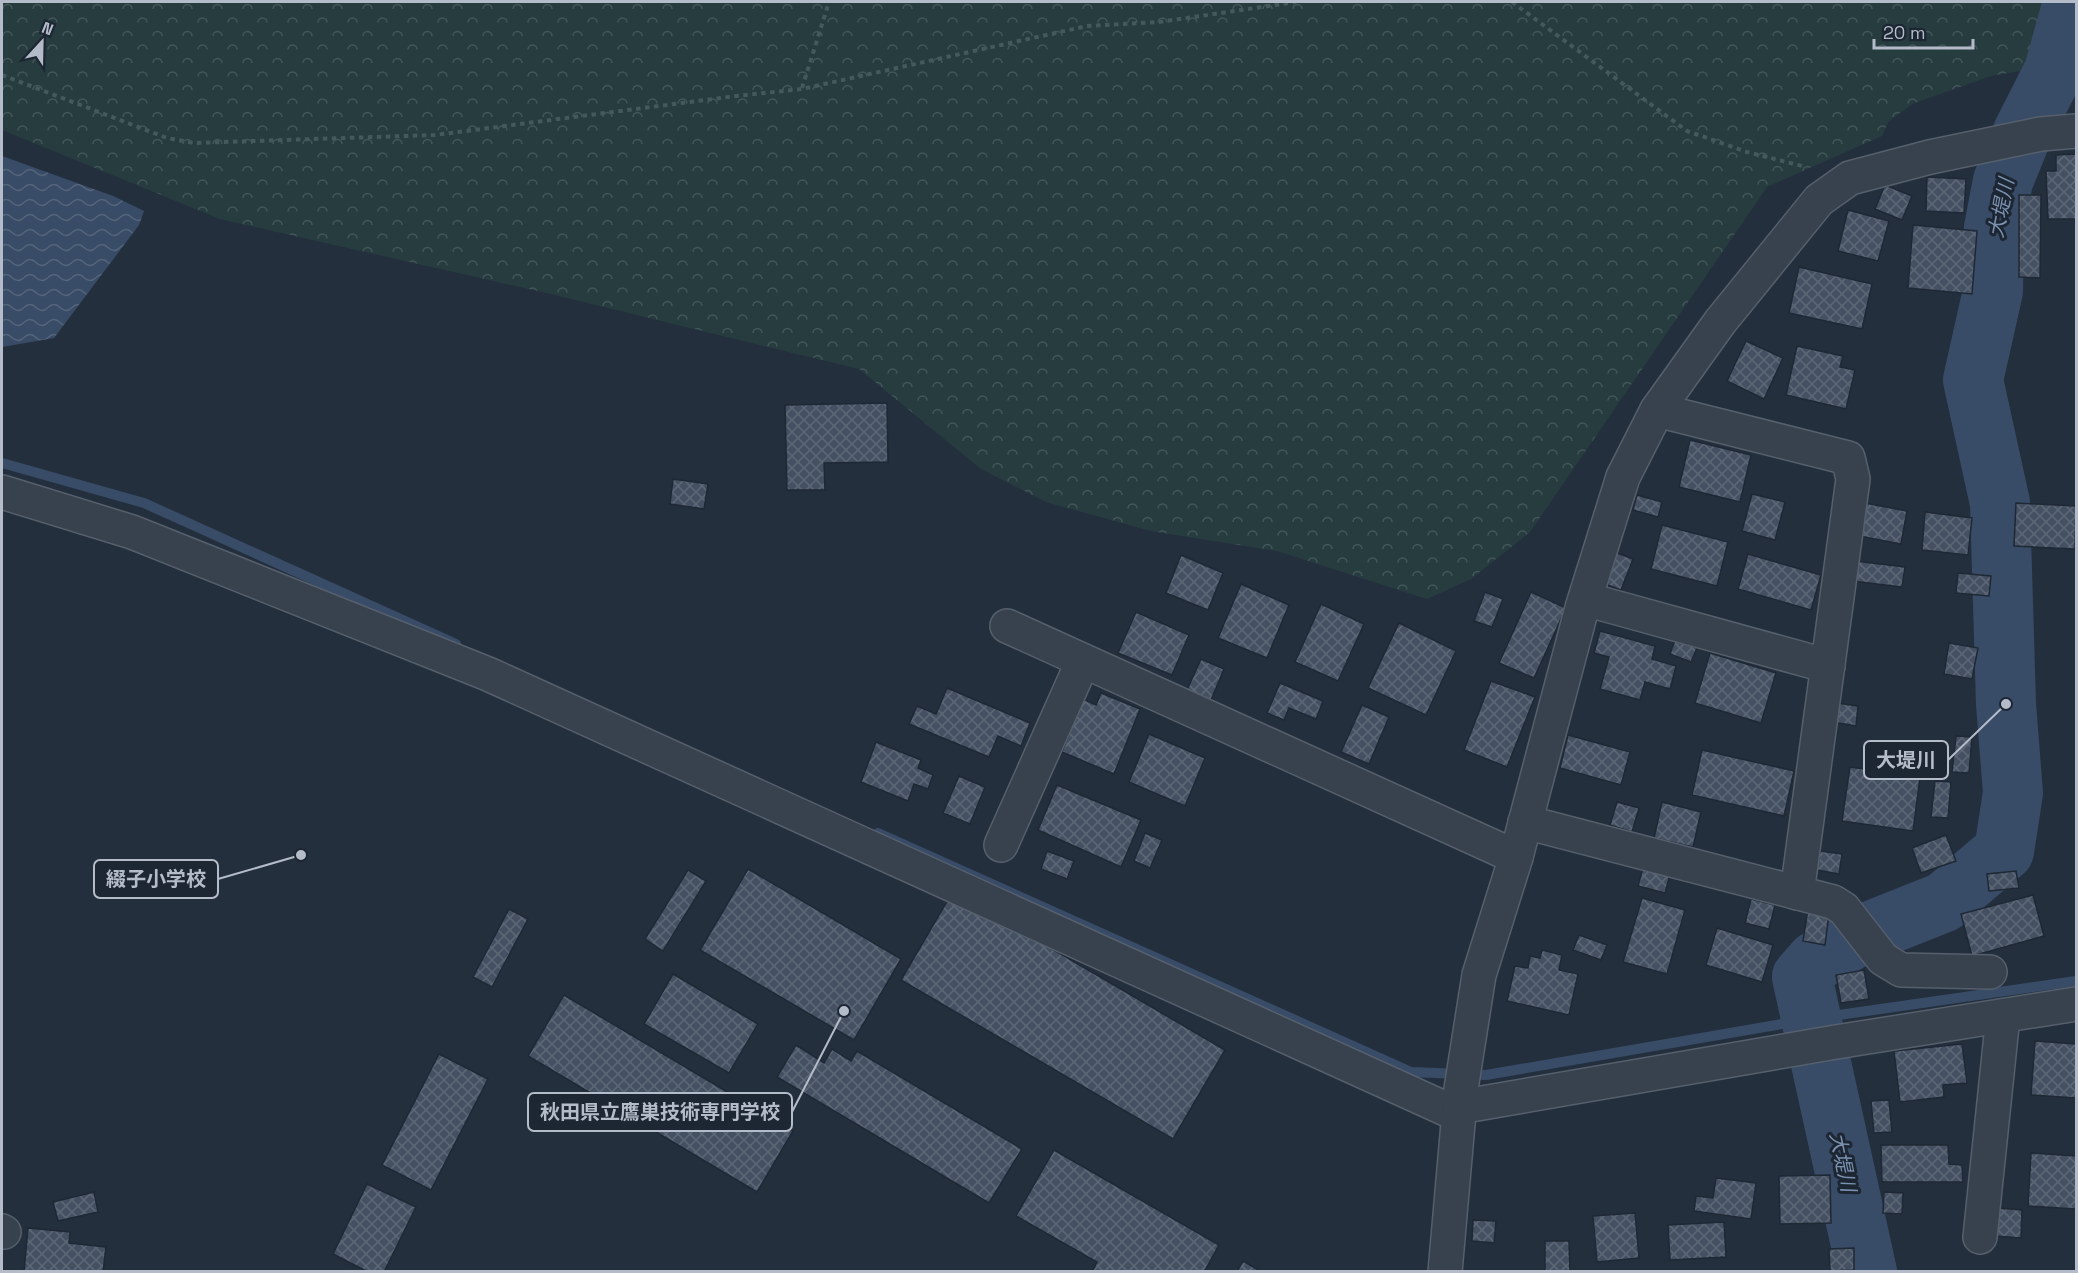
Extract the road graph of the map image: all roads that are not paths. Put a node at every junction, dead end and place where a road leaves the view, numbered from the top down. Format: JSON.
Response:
{"nodes":[{"id":1,"x":2076,"y":131,"type":"edge"},
{"id":2,"x":1657,"y":410,"type":"junction"},
{"id":3,"x":2,"y":492,"type":"edge"},
{"id":4,"x":1585,"y":599,"type":"junction"},
{"id":5,"x":1007,"y":626,"type":"dead end"},
{"id":6,"x":1083,"y":660,"type":"junction"},
{"id":7,"x":1828,"y":666,"type":"junction"},
{"id":8,"x":1525,"y":822,"type":"junction"},
{"id":9,"x":1001,"y":845,"type":"dead end"},
{"id":10,"x":1516,"y":857,"type":"junction"},
{"id":11,"x":1797,"y":893,"type":"junction"},
{"id":12,"x":1990,"y":972,"type":"dead end"},
{"id":13,"x":2076,"y":1005,"type":"edge"},
{"id":14,"x":2002,"y":1016,"type":"junction"},
{"id":15,"x":1461,"y":1093,"type":"junction"},
{"id":16,"x":1980,"y":1238,"type":"dead end"},
{"id":17,"x":1445,"y":1272,"type":"edge"}],
"edges":[{"from":1,"to":2,"type":"street"},
{"from":2,"to":4,"type":"street"},
{"from":2,"to":7,"type":"street"},
{"from":3,"to":15,"type":"street"},
{"from":4,"to":7,"type":"street"},
{"from":4,"to":8,"type":"street"},
{"from":5,"to":6,"type":"street"},
{"from":6,"to":9,"type":"street"},
{"from":6,"to":10,"type":"street"},
{"from":7,"to":11,"type":"street"},
{"from":8,"to":10,"type":"street"},
{"from":8,"to":11,"type":"street"},
{"from":10,"to":15,"type":"street"},
{"from":11,"to":12,"type":"street"},
{"from":13,"to":14,"type":"street"},
{"from":14,"to":15,"type":"street"},
{"from":14,"to":16,"type":"street"},
{"from":15,"to":17,"type":"street"}]}
